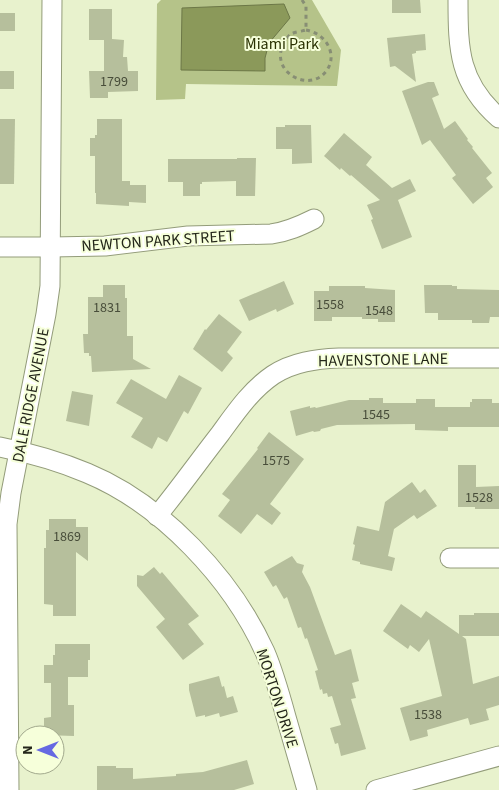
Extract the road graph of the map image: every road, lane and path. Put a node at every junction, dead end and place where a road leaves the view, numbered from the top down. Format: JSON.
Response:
{"nodes":[{"id":1,"x":52,"y":0,"type":"edge"},
{"id":2,"x":302,"y":0,"type":"edge"},
{"id":3,"x":458,"y":0,"type":"edge"},
{"id":4,"x":306,"y":30,"type":"junction"},
{"id":5,"x":499,"y":118,"type":"edge"},
{"id":6,"x":314,"y":219,"type":"dead end"},
{"id":7,"x":0,"y":247,"type":"edge"},
{"id":8,"x":51,"y":247,"type":"junction"},
{"id":9,"x":499,"y":358,"type":"edge"},
{"id":10,"x":0,"y":447,"type":"edge"},
{"id":11,"x":19,"y":450,"type":"junction"},
{"id":12,"x":157,"y":516,"type":"junction"},
{"id":13,"x":450,"y":558,"type":"dead end"},
{"id":14,"x":499,"y":558,"type":"edge"},
{"id":15,"x":499,"y":756,"type":"edge"},
{"id":16,"x":8,"y":790,"type":"edge"},
{"id":17,"x":307,"y":790,"type":"edge"},
{"id":18,"x":376,"y":790,"type":"edge"}],
"edges":[{"from":1,"to":8,"type":"street","name":"DALE RIDGE AVENUE"},
{"from":2,"to":4,"type":"path"},
{"from":3,"to":5,"type":"street"},
{"from":4,"to":4,"type":"path"},
{"from":6,"to":8,"type":"street","name":"NEWTON PARK STREET"},
{"from":7,"to":8,"type":"street","name":"NEWTON PARK STREET"},
{"from":8,"to":11,"type":"street","name":"DALE RIDGE AVENUE"},
{"from":9,"to":12,"type":"street","name":"HAVENSTONE LANE"},
{"from":10,"to":11,"type":"street","name":"MORTON DRIVE"},
{"from":11,"to":12,"type":"street","name":"MORTON DRIVE"},
{"from":11,"to":16,"type":"street","name":"DALE RIDGE AVENUE"},
{"from":12,"to":17,"type":"street","name":"MORTON DRIVE"},
{"from":13,"to":14,"type":"street"},
{"from":15,"to":18,"type":"street"}]}
